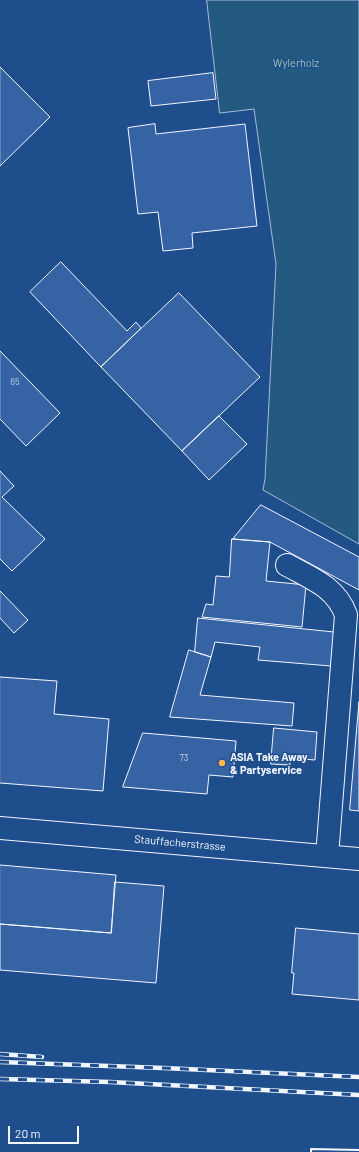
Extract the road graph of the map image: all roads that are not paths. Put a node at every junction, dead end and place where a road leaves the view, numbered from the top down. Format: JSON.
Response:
{"nodes":[{"id":1,"x":287,"y":565,"type":"dead end"},
{"id":2,"x":350,"y":675,"type":"edge"},
{"id":3,"x":0,"y":828,"type":"edge"},
{"id":4,"x":326,"y":856,"type":"junction"},
{"id":5,"x":359,"y":858,"type":"edge"}],
"edges":[{"from":1,"to":2,"type":"street"},
{"from":2,"to":4,"type":"street"},
{"from":3,"to":4,"type":"street","name":"Stauffacherstrasse"},
{"from":4,"to":5,"type":"street","name":"Stauffacherstrasse"}]}
